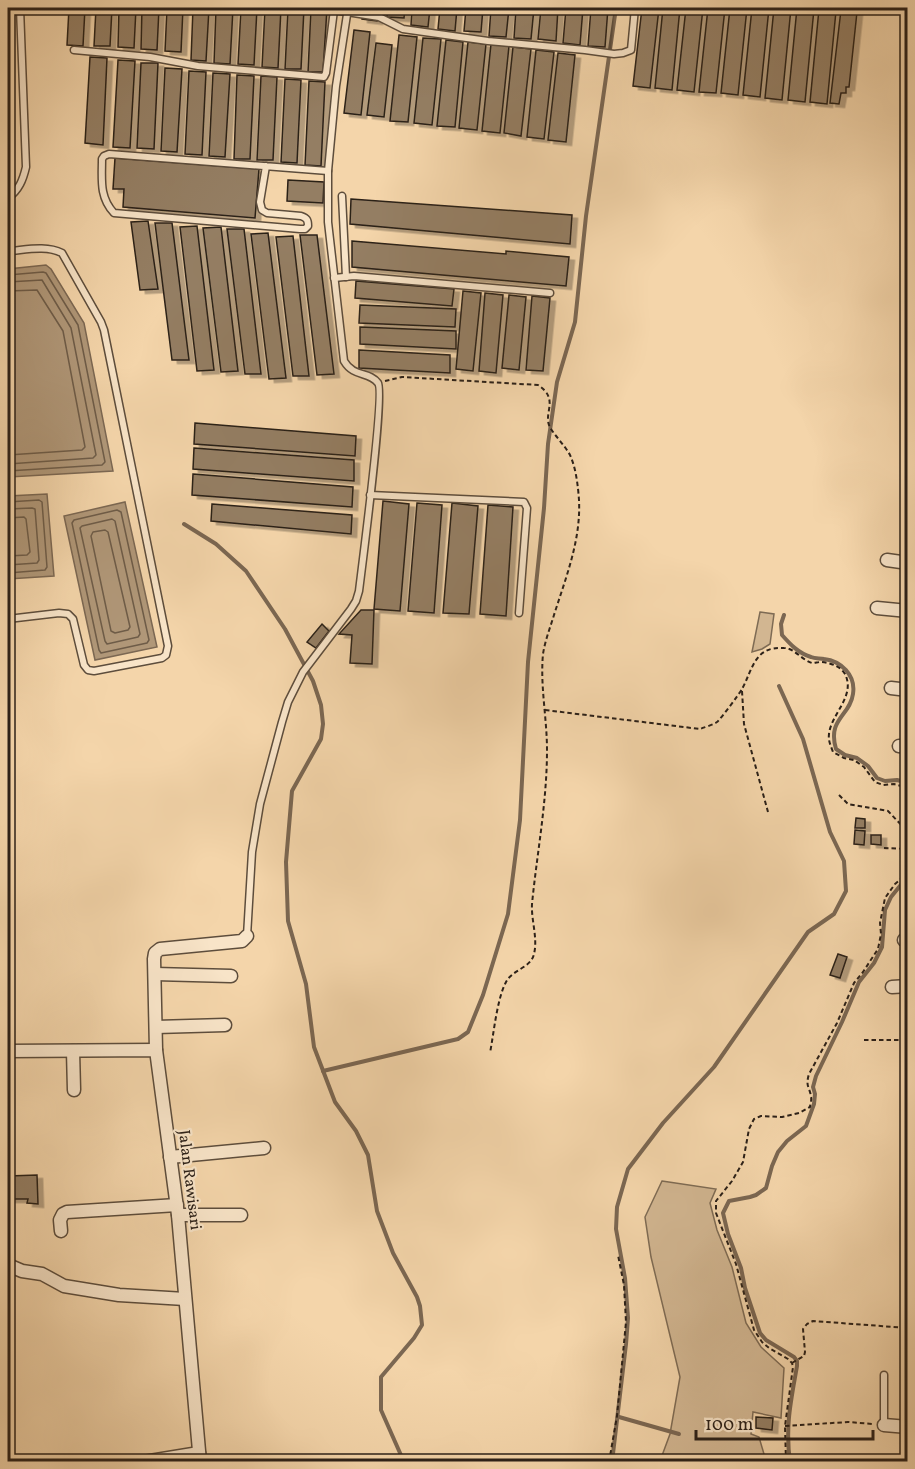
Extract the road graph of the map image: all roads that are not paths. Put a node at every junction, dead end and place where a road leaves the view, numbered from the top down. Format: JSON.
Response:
{"nodes":[{"id":1,"x":20,"y":8,"type":"edge"},
{"id":2,"x":635,"y":8,"type":"edge"},
{"id":3,"x":334,"y":9,"type":"edge"},
{"id":4,"x":348,"y":10,"type":"edge"},
{"id":5,"x":74,"y":50,"type":"dead end"},
{"id":6,"x":266,"y":166,"type":"junction"},
{"id":7,"x":328,"y":171,"type":"junction"},
{"id":8,"x":342,"y":196,"type":"dead end"},
{"id":9,"x":8,"y":198,"type":"edge"},
{"id":10,"x":8,"y":251,"type":"edge"},
{"id":11,"x":346,"y":277,"type":"junction"},
{"id":12,"x":334,"y":278,"type":"junction"},
{"id":13,"x":550,"y":293,"type":"dead end"},
{"id":14,"x":369,"y":495,"type":"junction"},
{"id":15,"x":887,"y":560,"type":"dead end"},
{"id":16,"x":908,"y":563,"type":"edge"},
{"id":17,"x":877,"y":608,"type":"dead end"},
{"id":18,"x":908,"y":611,"type":"edge"},
{"id":19,"x":519,"y":613,"type":"dead end"},
{"id":20,"x":8,"y":619,"type":"edge"},
{"id":21,"x":891,"y":688,"type":"dead end"},
{"id":22,"x":908,"y":690,"type":"edge"},
{"id":23,"x":247,"y":936,"type":"joint"},
{"id":24,"x":155,"y":974,"type":"junction"},
{"id":25,"x":231,"y":976,"type":"dead end"},
{"id":26,"x":908,"y":986,"type":"edge"},
{"id":27,"x":891,"y":987,"type":"dead end"},
{"id":28,"x":225,"y":1025,"type":"dead end"},
{"id":29,"x":156,"y":1027,"type":"junction"},
{"id":30,"x":156,"y":1050,"type":"junction"},
{"id":31,"x":8,"y":1051,"type":"edge"},
{"id":32,"x":73,"y":1051,"type":"junction"},
{"id":33,"x":74,"y":1090,"type":"dead end"},
{"id":34,"x":264,"y":1149,"type":"dead end"},
{"id":35,"x":170,"y":1157,"type":"junction"},
{"id":36,"x":177,"y":1210,"type":"junction"},
{"id":37,"x":241,"y":1215,"type":"dead end"},
{"id":38,"x":62,"y":1231,"type":"dead end"},
{"id":39,"x":8,"y":1265,"type":"edge"},
{"id":40,"x":185,"y":1299,"type":"junction"},
{"id":41,"x":884,"y":1375,"type":"dead end"},
{"id":42,"x":884,"y":1425,"type":"joint"},
{"id":43,"x":908,"y":1427,"type":"edge"},
{"id":44,"x":200,"y":1457,"type":"edge"},
{"id":45,"x":144,"y":1461,"type":"edge"}],
"edges":[{"from":1,"to":9,"type":"lane"},
{"from":2,"to":4,"type":"lane"},
{"from":3,"to":4,"type":"lane"},
{"from":3,"to":5,"type":"lane"},
{"from":4,"to":7,"type":"lane"},
{"from":6,"to":6,"type":"lane"},
{"from":6,"to":7,"type":"lane"},
{"from":7,"to":12,"type":"lane"},
{"from":8,"to":11,"type":"lane"},
{"from":10,"to":20,"type":"lane"},
{"from":11,"to":12,"type":"lane"},
{"from":11,"to":13,"type":"lane"},
{"from":12,"to":14,"type":"lane"},
{"from":14,"to":19,"type":"lane"},
{"from":14,"to":23,"type":"lane"},
{"from":15,"to":16,"type":"street"},
{"from":17,"to":18,"type":"street"},
{"from":21,"to":22,"type":"street"},
{"from":23,"to":24,"type":"street","name":"Jalan Rawisari"},
{"from":24,"to":25,"type":"street"},
{"from":24,"to":29,"type":"street","name":"Jalan Rawisari"},
{"from":26,"to":27,"type":"street"},
{"from":28,"to":29,"type":"street"},
{"from":29,"to":30,"type":"street","name":"Jalan Rawisari"},
{"from":30,"to":32,"type":"street"},
{"from":30,"to":35,"type":"street","name":"Jalan Rawisari"},
{"from":31,"to":32,"type":"street"},
{"from":32,"to":33,"type":"street"},
{"from":34,"to":35,"type":"street"},
{"from":35,"to":36,"type":"street","name":"Jalan Rawisari"},
{"from":36,"to":37,"type":"street"},
{"from":36,"to":38,"type":"street"},
{"from":36,"to":40,"type":"street","name":"Jalan Rawisari"},
{"from":39,"to":40,"type":"street"},
{"from":40,"to":44,"type":"street","name":"Jalan Rawisari"},
{"from":41,"to":42,"type":"lane"},
{"from":42,"to":43,"type":"street"},
{"from":44,"to":45,"type":"street"}]}
